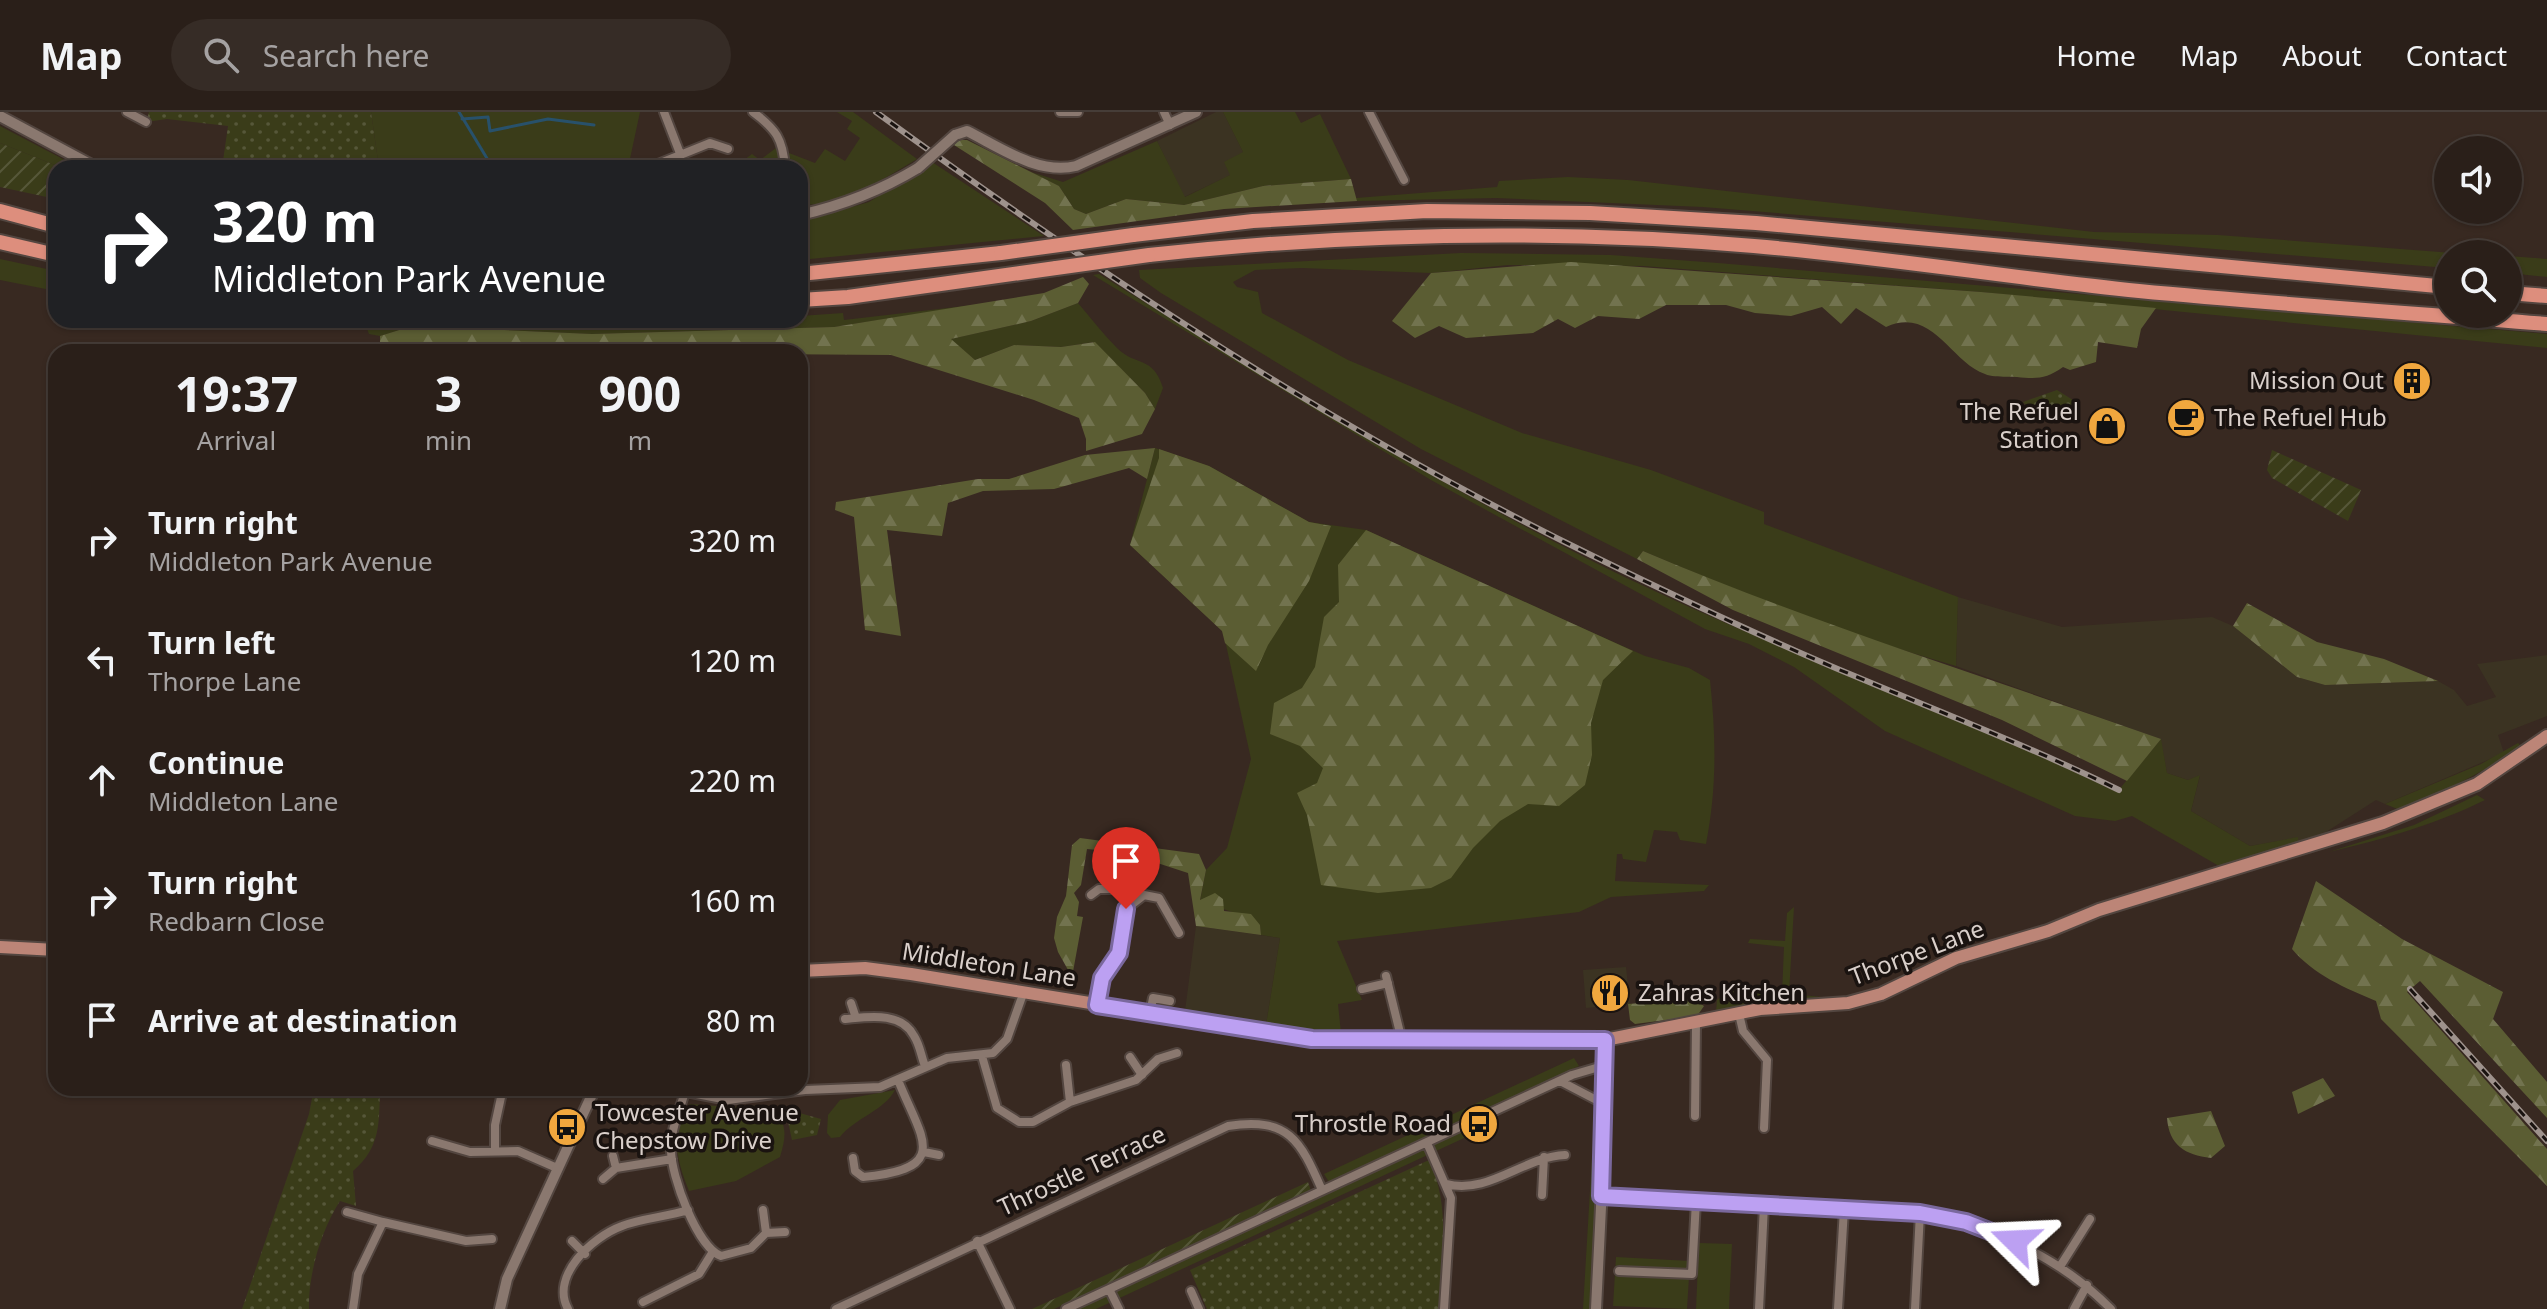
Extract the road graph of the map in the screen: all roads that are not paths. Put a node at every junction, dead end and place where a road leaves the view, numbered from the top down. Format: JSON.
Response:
{"nodes":[{"id":1,"x":127,"y":112,"type":"edge"},
{"id":2,"x":664,"y":112,"type":"edge"},
{"id":3,"x":753,"y":112,"type":"edge"},
{"id":4,"x":1060,"y":112,"type":"edge"},
{"id":5,"x":1078,"y":112,"type":"edge"},
{"id":6,"x":1164,"y":112,"type":"edge"},
{"id":7,"x":1196,"y":112,"type":"edge"},
{"id":8,"x":1369,"y":112,"type":"edge"},
{"id":9,"x":0,"y":116,"type":"edge"},
{"id":10,"x":146,"y":122,"type":"dead end"},
{"id":11,"x":1170,"y":125,"type":"junction"},
{"id":12,"x":729,"y":148,"type":"dead end"},
{"id":13,"x":681,"y":156,"type":"junction"},
{"id":14,"x":82,"y":160,"type":"edge"},
{"id":15,"x":666,"y":160,"type":"edge"},
{"id":16,"x":784,"y":160,"type":"edge"},
{"id":17,"x":1404,"y":180,"type":"dead end"},
{"id":18,"x":0,"y":211,"type":"edge"},
{"id":19,"x":808,"y":213,"type":"edge"},
{"id":20,"x":0,"y":219,"type":"edge"},
{"id":21,"x":48,"y":226,"type":"edge"},
{"id":22,"x":48,"y":227,"type":"edge"},
{"id":23,"x":0,"y":242,"type":"edge"},
{"id":24,"x":48,"y":253,"type":"edge"},
{"id":25,"x":808,"y":273,"type":"edge"},
{"id":26,"x":2434,"y":286,"type":"edge"},
{"id":27,"x":2522,"y":294,"type":"edge"},
{"id":28,"x":2547,"y":296,"type":"edge"},
{"id":29,"x":808,"y":300,"type":"edge"},
{"id":30,"x":2547,"y":324,"type":"edge"},
{"id":31,"x":2547,"y":736,"type":"edge"},
{"id":32,"x":1091,"y":895,"type":"dead end"},
{"id":33,"x":1130,"y":904,"type":"junction"},
{"id":34,"x":1179,"y":933,"type":"dead end"},
{"id":35,"x":0,"y":947,"type":"edge"},
{"id":36,"x":48,"y":950,"type":"edge"},
{"id":37,"x":808,"y":971,"type":"edge"},
{"id":38,"x":1362,"y":989,"type":"dead end"},
{"id":39,"x":1023,"y":994,"type":"junction"},
{"id":40,"x":1142,"y":996,"type":"dead end"},
{"id":41,"x":1153,"y":998,"type":"junction"},
{"id":42,"x":1170,"y":1001,"type":"dead end"},
{"id":43,"x":851,"y":1003,"type":"dead end"},
{"id":44,"x":1097,"y":1005,"type":"junction"},
{"id":45,"x":1150,"y":1013,"type":"junction"},
{"id":46,"x":1739,"y":1014,"type":"junction"},
{"id":47,"x":856,"y":1018,"type":"junction"},
{"id":48,"x":845,"y":1019,"type":"dead end"},
{"id":49,"x":1696,"y":1023,"type":"junction"},
{"id":50,"x":1312,"y":1039,"type":"joint"},
{"id":51,"x":1605,"y":1040,"type":"junction"},
{"id":52,"x":1402,"y":1041,"type":"junction"},
{"id":53,"x":1177,"y":1053,"type":"dead end"},
{"id":54,"x":982,"y":1056,"type":"junction"},
{"id":55,"x":1130,"y":1057,"type":"dead end"},
{"id":56,"x":1066,"y":1065,"type":"dead end"},
{"id":57,"x":1606,"y":1065,"type":"junction"},
{"id":58,"x":925,"y":1066,"type":"junction"},
{"id":59,"x":1142,"y":1075,"type":"junction"},
{"id":60,"x":898,"y":1080,"type":"junction"},
{"id":61,"x":1559,"y":1081,"type":"junction"},
{"id":62,"x":808,"y":1090,"type":"edge"},
{"id":63,"x":501,"y":1096,"type":"edge"},
{"id":64,"x":591,"y":1096,"type":"edge"},
{"id":65,"x":684,"y":1096,"type":"edge"},
{"id":66,"x":693,"y":1096,"type":"edge"},
{"id":67,"x":749,"y":1096,"type":"edge"},
{"id":68,"x":1070,"y":1102,"type":"junction"},
{"id":69,"x":1606,"y":1105,"type":"junction"},
{"id":70,"x":1767,"y":1106,"type":"junction"},
{"id":71,"x":1777,"y":1106,"type":"dead end"},
{"id":72,"x":1695,"y":1116,"type":"dead end"},
{"id":73,"x":1764,"y":1128,"type":"dead end"},
{"id":74,"x":432,"y":1141,"type":"dead end"},
{"id":75,"x":1427,"y":1143,"type":"junction"},
{"id":76,"x":495,"y":1150,"type":"junction"},
{"id":77,"x":924,"y":1152,"type":"junction"},
{"id":78,"x":939,"y":1155,"type":"dead end"},
{"id":79,"x":1565,"y":1155,"type":"dead end"},
{"id":80,"x":613,"y":1156,"type":"dead end"},
{"id":81,"x":1544,"y":1157,"type":"junction"},
{"id":82,"x":853,"y":1158,"type":"dead end"},
{"id":83,"x":672,"y":1159,"type":"junction"},
{"id":84,"x":557,"y":1168,"type":"junction"},
{"id":85,"x":616,"y":1168,"type":"junction"},
{"id":86,"x":603,"y":1179,"type":"dead end"},
{"id":87,"x":1446,"y":1184,"type":"junction"},
{"id":88,"x":1322,"y":1190,"type":"junction"},
{"id":89,"x":1542,"y":1195,"type":"dead end"},
{"id":90,"x":1601,"y":1196,"type":"junction"},
{"id":91,"x":1696,"y":1201,"type":"junction"},
{"id":92,"x":1764,"y":1205,"type":"junction"},
{"id":93,"x":1844,"y":1209,"type":"junction"},
{"id":94,"x":688,"y":1210,"type":"junction"},
{"id":95,"x":763,"y":1210,"type":"dead end"},
{"id":96,"x":347,"y":1212,"type":"dead end"},
{"id":97,"x":1920,"y":1213,"type":"junction"},
{"id":98,"x":2090,"y":1219,"type":"dead end"},
{"id":99,"x":383,"y":1222,"type":"junction"},
{"id":100,"x":785,"y":1232,"type":"dead end"},
{"id":101,"x":766,"y":1233,"type":"junction"},
{"id":102,"x":492,"y":1239,"type":"dead end"},
{"id":103,"x":572,"y":1241,"type":"dead end"},
{"id":104,"x":977,"y":1241,"type":"junction"},
{"id":105,"x":712,"y":1253,"type":"junction"},
{"id":106,"x":585,"y":1254,"type":"junction"},
{"id":107,"x":2061,"y":1265,"type":"junction"},
{"id":108,"x":1619,"y":1271,"type":"dead end"},
{"id":109,"x":2087,"y":1285,"type":"junction"},
{"id":110,"x":1109,"y":1289,"type":"junction"},
{"id":111,"x":1191,"y":1291,"type":"dead end"},
{"id":112,"x":643,"y":1302,"type":"dead end"},
{"id":113,"x":353,"y":1309,"type":"edge"},
{"id":114,"x":500,"y":1309,"type":"edge"},
{"id":115,"x":568,"y":1309,"type":"edge"},
{"id":116,"x":836,"y":1309,"type":"edge"},
{"id":117,"x":1010,"y":1309,"type":"edge"},
{"id":118,"x":1066,"y":1309,"type":"edge"},
{"id":119,"x":1119,"y":1309,"type":"edge"},
{"id":120,"x":1199,"y":1309,"type":"edge"},
{"id":121,"x":1444,"y":1309,"type":"edge"},
{"id":122,"x":1596,"y":1309,"type":"edge"},
{"id":123,"x":1759,"y":1309,"type":"edge"},
{"id":124,"x":1838,"y":1309,"type":"edge"},
{"id":125,"x":1915,"y":1309,"type":"edge"},
{"id":126,"x":2074,"y":1309,"type":"edge"},
{"id":127,"x":2111,"y":1309,"type":"edge"}],
"edges":[{"from":1,"to":10,"type":"street"},
{"from":2,"to":13,"type":"street"},
{"from":3,"to":16,"type":"street"},
{"from":4,"to":5,"type":"street"},
{"from":6,"to":11,"type":"street"},
{"from":7,"to":11,"type":"street"},
{"from":8,"to":17,"type":"street"},
{"from":9,"to":14,"type":"street"},
{"from":11,"to":19,"type":"street","bridge":true},
{"from":12,"to":13,"type":"street"},
{"from":13,"to":15,"type":"street"},
{"from":18,"to":21,"type":"highway"},
{"from":20,"to":22,"type":"highway"},
{"from":23,"to":24,"type":"highway"},
{"from":25,"to":26,"type":"highway","bridge":true},
{"from":27,"to":28,"type":"highway"},
{"from":29,"to":30,"type":"highway","bridge":true},
{"from":31,"to":46,"type":"main road","name":"Thorpe Lane"},
{"from":32,"to":33,"type":"street"},
{"from":33,"to":34,"type":"street"},
{"from":33,"to":44,"type":"street"},
{"from":35,"to":36,"type":"main road"},
{"from":37,"to":39,"type":"main road","name":"Middleton Lane"},
{"from":38,"to":52,"type":"street"},
{"from":39,"to":44,"type":"main road","name":"Middleton Lane"},
{"from":39,"to":54,"type":"street"},
{"from":40,"to":41,"type":"street"},
{"from":41,"to":42,"type":"street"},
{"from":41,"to":45,"type":"street"},
{"from":43,"to":47,"type":"street"},
{"from":44,"to":45,"type":"main road","name":"Middleton Lane"},
{"from":45,"to":50,"type":"main road","name":"Middleton Lane"},
{"from":46,"to":49,"type":"main road","name":"Thorpe Lane"},
{"from":46,"to":70,"type":"street"},
{"from":47,"to":48,"type":"street"},
{"from":47,"to":58,"type":"street"},
{"from":49,"to":51,"type":"main road","name":"Thorpe Lane"},
{"from":49,"to":72,"type":"street"},
{"from":50,"to":52,"type":"main road","name":"Thorpe Lane"},
{"from":51,"to":52,"type":"main road","name":"Thorpe Lane"},
{"from":51,"to":57,"type":"street"},
{"from":53,"to":59,"type":"street"},
{"from":54,"to":58,"type":"street"},
{"from":54,"to":68,"type":"street"},
{"from":55,"to":59,"type":"street"},
{"from":56,"to":68,"type":"street"},
{"from":57,"to":61,"type":"street"},
{"from":57,"to":69,"type":"street"},
{"from":58,"to":60,"type":"street"},
{"from":59,"to":68,"type":"street"},
{"from":60,"to":62,"type":"street"},
{"from":60,"to":77,"type":"street"},
{"from":61,"to":69,"type":"street"},
{"from":61,"to":75,"type":"street"},
{"from":63,"to":76,"type":"street"},
{"from":64,"to":84,"type":"street"},
{"from":65,"to":83,"type":"street"},
{"from":66,"to":67,"type":"street"},
{"from":69,"to":90,"type":"street"},
{"from":70,"to":71,"type":"street"},
{"from":70,"to":73,"type":"street"},
{"from":74,"to":76,"type":"street"},
{"from":75,"to":87,"type":"street"},
{"from":75,"to":88,"type":"street"},
{"from":76,"to":84,"type":"street"},
{"from":77,"to":78,"type":"street"},
{"from":77,"to":82,"type":"street"},
{"from":79,"to":81,"type":"street"},
{"from":80,"to":85,"type":"street"},
{"from":81,"to":87,"type":"street"},
{"from":81,"to":89,"type":"street"},
{"from":83,"to":85,"type":"street"},
{"from":83,"to":94,"type":"street"},
{"from":84,"to":114,"type":"street"},
{"from":85,"to":86,"type":"street"},
{"from":87,"to":121,"type":"street"},
{"from":88,"to":104,"type":"street","name":"Throstle Terrace"},
{"from":88,"to":110,"type":"street"},
{"from":90,"to":91,"type":"street"},
{"from":90,"to":122,"type":"street"},
{"from":91,"to":92,"type":"street"},
{"from":91,"to":108,"type":"street"},
{"from":92,"to":93,"type":"street"},
{"from":92,"to":123,"type":"street"},
{"from":93,"to":97,"type":"street"},
{"from":93,"to":124,"type":"street"},
{"from":94,"to":105,"type":"street"},
{"from":94,"to":106,"type":"street"},
{"from":95,"to":101,"type":"street"},
{"from":96,"to":99,"type":"street"},
{"from":97,"to":107,"type":"street"},
{"from":97,"to":125,"type":"street"},
{"from":98,"to":107,"type":"street"},
{"from":99,"to":102,"type":"street"},
{"from":99,"to":113,"type":"street"},
{"from":100,"to":101,"type":"street"},
{"from":101,"to":105,"type":"street"},
{"from":103,"to":106,"type":"street"},
{"from":104,"to":116,"type":"street","name":"Throstle Terrace"},
{"from":104,"to":117,"type":"street"},
{"from":105,"to":112,"type":"street"},
{"from":106,"to":115,"type":"street"},
{"from":107,"to":109,"type":"street"},
{"from":109,"to":126,"type":"street"},
{"from":109,"to":127,"type":"street"},
{"from":110,"to":118,"type":"street"},
{"from":110,"to":119,"type":"street"},
{"from":111,"to":120,"type":"street"}]}
